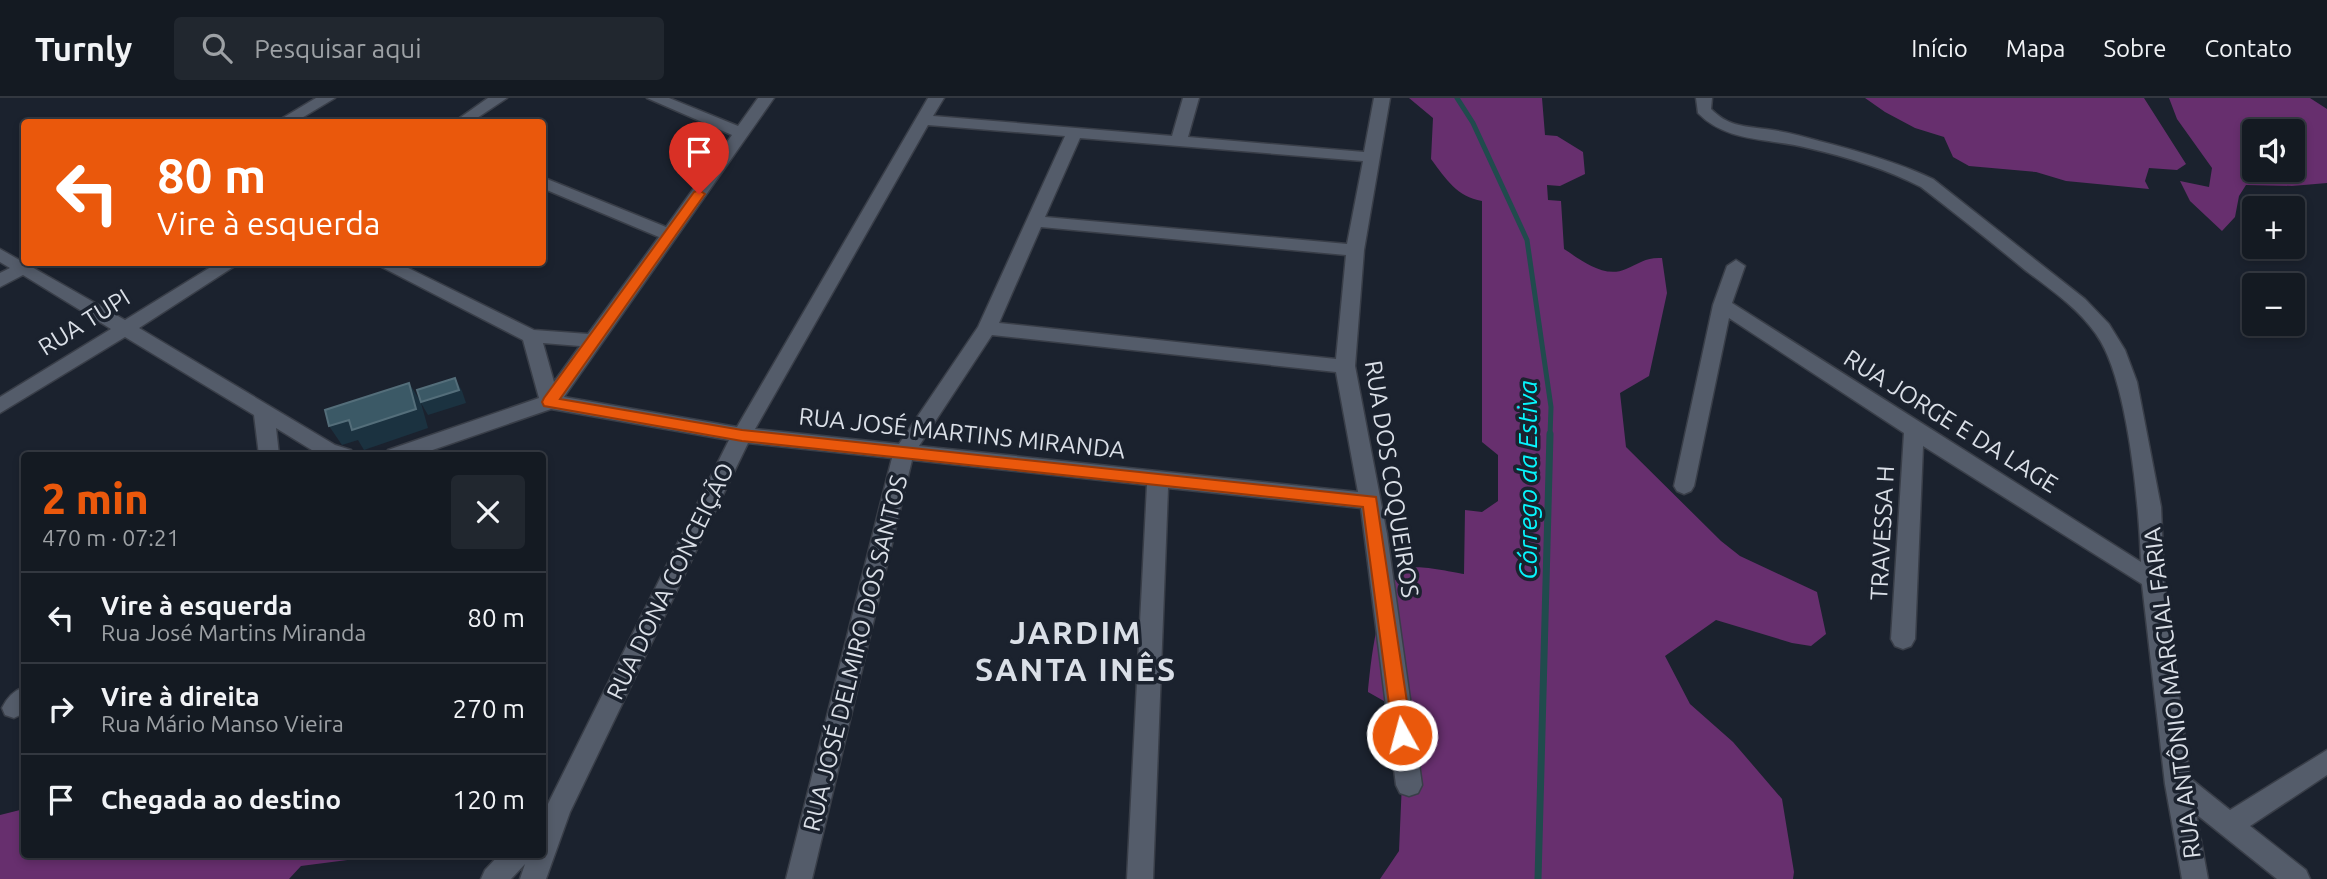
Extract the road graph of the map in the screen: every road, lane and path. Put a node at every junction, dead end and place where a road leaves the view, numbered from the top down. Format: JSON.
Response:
{"nodes":[{"id":1,"x":327,"y":98,"type":"edge"},
{"id":2,"x":499,"y":98,"type":"edge"},
{"id":3,"x":655,"y":98,"type":"edge"},
{"id":4,"x":766,"y":98,"type":"edge"},
{"id":5,"x":936,"y":98,"type":"edge"},
{"id":6,"x":1191,"y":98,"type":"edge"},
{"id":7,"x":1382,"y":98,"type":"edge"},
{"id":8,"x":1704,"y":98,"type":"edge"},
{"id":9,"x":289,"y":119,"type":"edge"},
{"id":10,"x":466,"y":119,"type":"edge"},
{"id":11,"x":923,"y":120,"type":"junction"},
{"id":12,"x":741,"y":134,"type":"junction"},
{"id":13,"x":1074,"y":134,"type":"junction"},
{"id":14,"x":1179,"y":141,"type":"junction"},
{"id":15,"x":1370,"y":157,"type":"junction"},
{"id":16,"x":546,"y":184,"type":"edge"},
{"id":17,"x":1034,"y":221,"type":"junction"},
{"id":18,"x":670,"y":235,"type":"junction"},
{"id":19,"x":1354,"y":250,"type":"junction"},
{"id":20,"x":0,"y":254,"type":"edge"},
{"id":21,"x":225,"y":266,"type":"edge"},
{"id":22,"x":389,"y":266,"type":"edge"},
{"id":23,"x":1736,"y":266,"type":"dead end"},
{"id":24,"x":21,"y":269,"type":"junction"},
{"id":25,"x":0,"y":281,"type":"edge"},
{"id":26,"x":1722,"y":305,"type":"junction"},
{"id":27,"x":124,"y":327,"type":"junction"},
{"id":28,"x":987,"y":328,"type":"junction"},
{"id":29,"x":531,"y":336,"type":"junction"},
{"id":30,"x":595,"y":341,"type":"junction"},
{"id":31,"x":1345,"y":366,"type":"junction"},
{"id":32,"x":550,"y":402,"type":"junction"},
{"id":33,"x":0,"y":406,"type":"edge"},
{"id":34,"x":263,"y":409,"type":"junction"},
{"id":35,"x":1914,"y":430,"type":"junction"},
{"id":36,"x":742,"y":435,"type":"junction"},
{"id":37,"x":269,"y":452,"type":"edge"},
{"id":38,"x":334,"y":452,"type":"edge"},
{"id":39,"x":404,"y":452,"type":"edge"},
{"id":40,"x":904,"y":453,"type":"junction"},
{"id":41,"x":1158,"y":481,"type":"junction"},
{"id":42,"x":1684,"y":486,"type":"dead end"},
{"id":43,"x":1370,"y":501,"type":"junction"},
{"id":44,"x":2153,"y":580,"type":"junction"},
{"id":45,"x":1903,"y":639,"type":"dead end"},
{"id":46,"x":2327,"y":761,"type":"edge"},
{"id":47,"x":2178,"y":784,"type":"junction"},
{"id":48,"x":1409,"y":785,"type":"dead end"},
{"id":49,"x":550,"y":819,"type":"edge"},
{"id":50,"x":2231,"y":824,"type":"junction"},
{"id":51,"x":513,"y":858,"type":"edge"},
{"id":52,"x":540,"y":858,"type":"edge"},
{"id":53,"x":494,"y":879,"type":"edge"},
{"id":54,"x":533,"y":879,"type":"edge"},
{"id":55,"x":799,"y":879,"type":"edge"},
{"id":56,"x":1140,"y":879,"type":"edge"},
{"id":57,"x":2195,"y":879,"type":"edge"},
{"id":58,"x":2297,"y":879,"type":"edge"}],
"edges":[{"from":1,"to":9,"type":"street"},
{"from":2,"to":10,"type":"street"},
{"from":3,"to":12,"type":"street"},
{"from":4,"to":12,"type":"street"},
{"from":5,"to":11,"type":"street","name":"RUA DONA CONCEIÇÃO"},
{"from":6,"to":14,"type":"street"},
{"from":7,"to":15,"type":"street","name":"RUA DOS COQUEIROS"},
{"from":8,"to":44,"type":"street","name":"RUA ANTÔNIO MARCIAL FARIA"},
{"from":11,"to":13,"type":"street"},
{"from":11,"to":36,"type":"street","name":"RUA DONA CONCEIÇÃO"},
{"from":12,"to":18,"type":"street"},
{"from":13,"to":14,"type":"street"},
{"from":13,"to":17,"type":"street","name":"RUA JOSÉ DELMIRO DOS SANTOS"},
{"from":14,"to":15,"type":"street"},
{"from":15,"to":19,"type":"street","name":"RUA DOS COQUEIROS"},
{"from":16,"to":18,"type":"street"},
{"from":17,"to":19,"type":"street"},
{"from":17,"to":28,"type":"street","name":"RUA JOSÉ DELMIRO DOS SANTOS"},
{"from":18,"to":30,"type":"street"},
{"from":19,"to":31,"type":"street","name":"RUA DOS COQUEIROS"},
{"from":20,"to":24,"type":"street"},
{"from":21,"to":27,"type":"street","name":"RUA TUPI"},
{"from":22,"to":29,"type":"street"},
{"from":23,"to":26,"type":"street"},
{"from":24,"to":25,"type":"street"},
{"from":24,"to":27,"type":"street"},
{"from":26,"to":35,"type":"street","name":"RUA JORGE E DA LAGE"},
{"from":26,"to":42,"type":"street"},
{"from":27,"to":33,"type":"street","name":"RUA TUPI"},
{"from":27,"to":34,"type":"street"},
{"from":28,"to":31,"type":"street"},
{"from":28,"to":40,"type":"street","name":"RUA JOSÉ DELMIRO DOS SANTOS"},
{"from":29,"to":30,"type":"street"},
{"from":29,"to":32,"type":"street"},
{"from":30,"to":32,"type":"street"},
{"from":31,"to":43,"type":"street","name":"RUA DOS COQUEIROS"},
{"from":32,"to":36,"type":"street","name":"RUA JOSÉ MARTINS MIRANDA"},
{"from":32,"to":39,"type":"street"},
{"from":34,"to":37,"type":"street"},
{"from":34,"to":38,"type":"street"},
{"from":35,"to":44,"type":"street","name":"RUA JORGE E DA LAGE"},
{"from":35,"to":45,"type":"street","name":"TRAVESSA H"},
{"from":36,"to":40,"type":"street","name":"RUA JOSÉ MARTINS MIRANDA"},
{"from":36,"to":49,"type":"street","name":"RUA DONA CONCEIÇÃO"},
{"from":40,"to":41,"type":"street","name":"RUA JOSÉ MARTINS MIRANDA"},
{"from":40,"to":55,"type":"street","name":"RUA JOSÉ DELMIRO DOS SANTOS"},
{"from":41,"to":43,"type":"street","name":"RUA JOSÉ MARTINS MIRANDA"},
{"from":41,"to":56,"type":"street"},
{"from":43,"to":48,"type":"street","name":"RUA DOS COQUEIROS"},
{"from":44,"to":47,"type":"street","name":"RUA ANTÔNIO MARCIAL FARIA"},
{"from":46,"to":50,"type":"street"},
{"from":47,"to":50,"type":"street"},
{"from":47,"to":57,"type":"street","name":"RUA ANTÔNIO MARCIAL FARIA"},
{"from":50,"to":58,"type":"street"},
{"from":51,"to":53,"type":"street"},
{"from":52,"to":54,"type":"street","name":"RUA DONA CONCEIÇÃO"}]}
